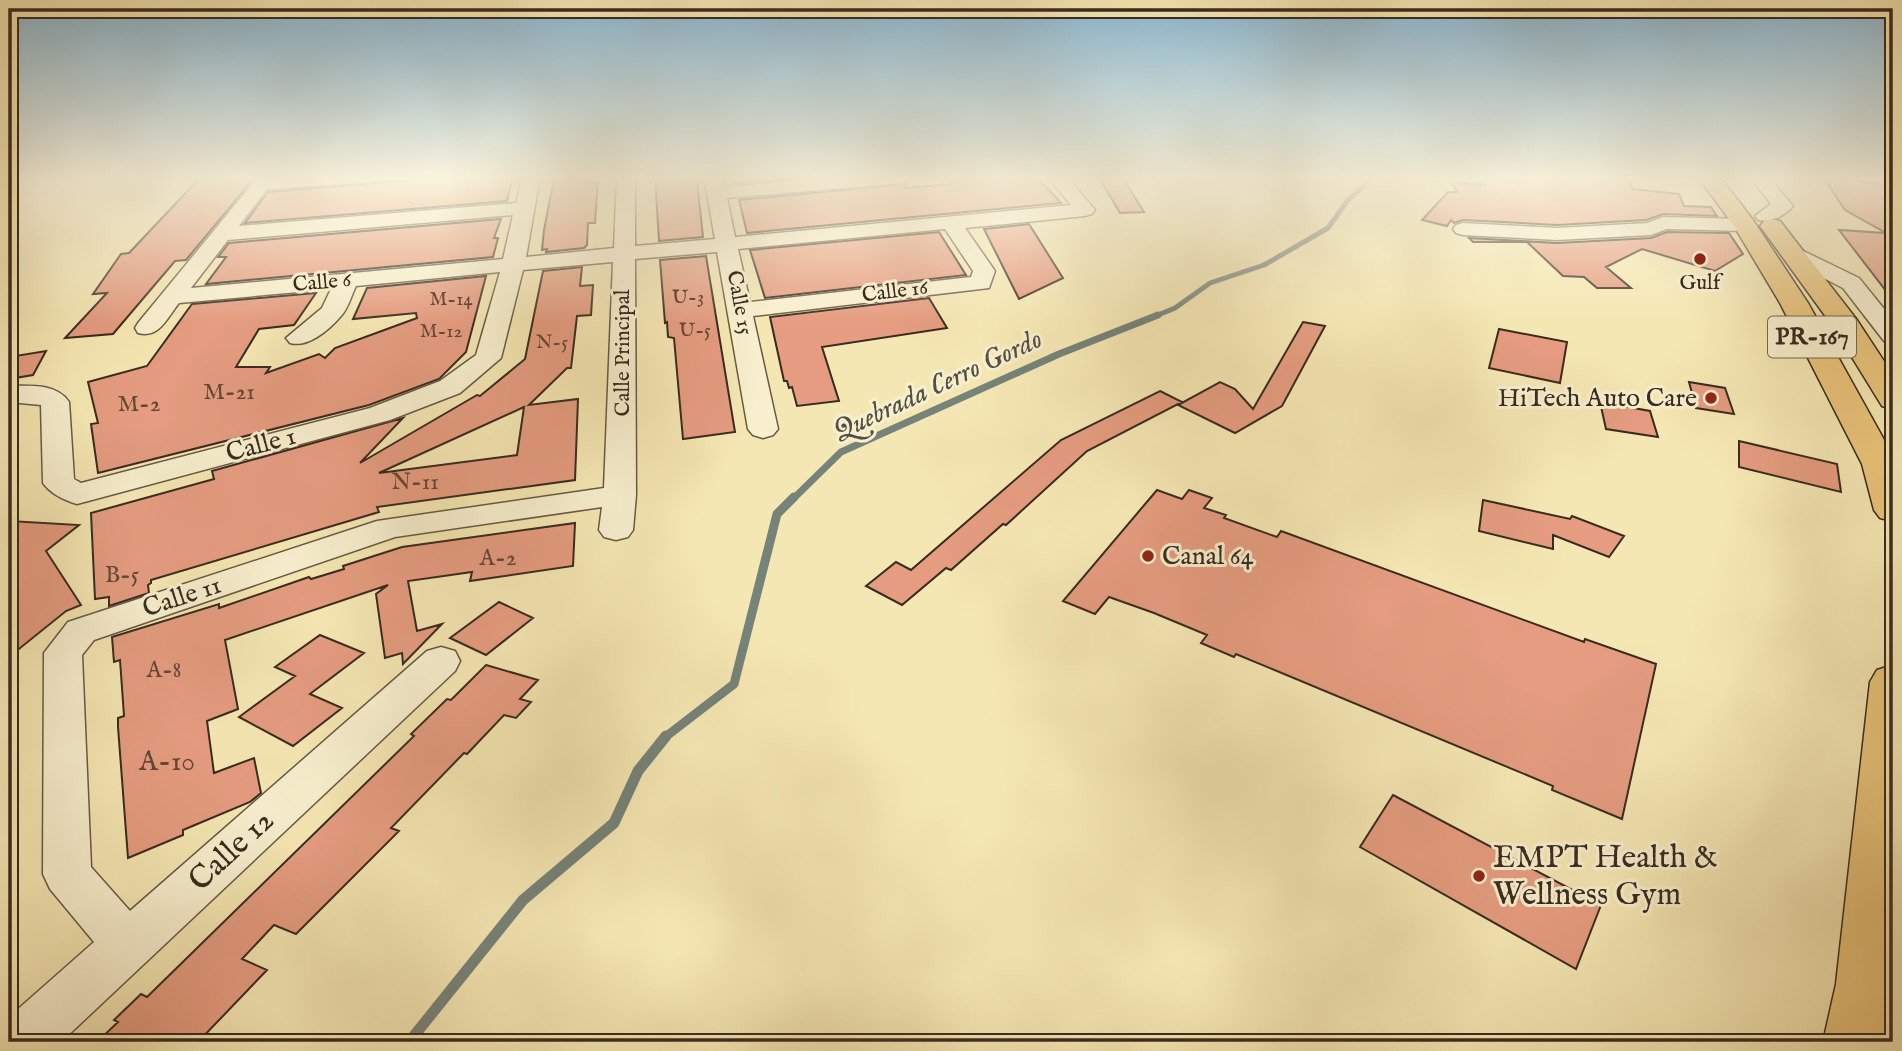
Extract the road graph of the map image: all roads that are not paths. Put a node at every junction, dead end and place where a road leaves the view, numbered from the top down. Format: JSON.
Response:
{"nodes":[{"id":1,"x":227,"y":226,"type":"edge"},
{"id":2,"x":314,"y":226,"type":"edge"},
{"id":3,"x":521,"y":226,"type":"edge"},
{"id":4,"x":624,"y":226,"type":"edge"},
{"id":5,"x":723,"y":226,"type":"edge"},
{"id":6,"x":930,"y":226,"type":"edge"},
{"id":7,"x":953,"y":226,"type":"edge"},
{"id":8,"x":1656,"y":226,"type":"edge"},
{"id":9,"x":1758,"y":226,"type":"edge"},
{"id":10,"x":1762,"y":226,"type":"edge"},
{"id":11,"x":1463,"y":229,"type":"dead end"},
{"id":12,"x":221,"y":234,"type":"junction"},
{"id":13,"x":727,"y":245,"type":"junction"},
{"id":14,"x":1793,"y":253,"type":"junction"},
{"id":15,"x":623,"y":254,"type":"junction"},
{"id":16,"x":513,"y":265,"type":"junction"},
{"id":17,"x":347,"y":280,"type":"junction"},
{"id":18,"x":172,"y":297,"type":"junction"},
{"id":19,"x":740,"y":310,"type":"junction"},
{"id":20,"x":147,"y":328,"type":"dead end"},
{"id":21,"x":1893,"y":336,"type":"edge"},
{"id":22,"x":299,"y":338,"type":"dead end"},
{"id":23,"x":9,"y":394,"type":"edge"},
{"id":24,"x":1893,"y":399,"type":"edge"},
{"id":25,"x":763,"y":429,"type":"dead end"},
{"id":26,"x":1887,"y":466,"type":"edge"},
{"id":27,"x":1893,"y":510,"type":"edge"},
{"id":28,"x":618,"y":512,"type":"joint"},
{"id":29,"x":441,"y":661,"type":"dead end"},
{"id":30,"x":1893,"y":682,"type":"edge"},
{"id":31,"x":129,"y":946,"type":"junction"},
{"id":32,"x":22,"y":1042,"type":"edge"},
{"id":33,"x":1855,"y":1042,"type":"edge"}],
"edges":[{"from":1,"to":12,"type":"street"},
{"from":2,"to":12,"type":"street"},
{"from":3,"to":16,"type":"street","name":"Calle 1"},
{"from":4,"to":15,"type":"street","name":"Calle Principal"},
{"from":5,"to":13,"type":"street","name":"Calle 15"},
{"from":6,"to":13,"type":"street"},
{"from":7,"to":19,"type":"street","name":"Calle 16"},
{"from":8,"to":11,"type":"street"},
{"from":9,"to":26,"type":"main road","number":"PR-167"},
{"from":10,"to":14,"type":"main road","number":"PR-167"},
{"from":12,"to":18,"type":"street"},
{"from":13,"to":15,"type":"street"},
{"from":13,"to":19,"type":"street","name":"Calle 15"},
{"from":14,"to":21,"type":"street"},
{"from":14,"to":24,"type":"main road","number":"PR-167"},
{"from":15,"to":16,"type":"street"},
{"from":15,"to":28,"type":"street","name":"Calle Principal"},
{"from":16,"to":17,"type":"street","name":"Calle 6"},
{"from":16,"to":23,"type":"street","name":"Calle 1"},
{"from":17,"to":18,"type":"street","name":"Calle 6"},
{"from":17,"to":22,"type":"street"},
{"from":18,"to":20,"type":"street"},
{"from":19,"to":25,"type":"street","name":"Calle 15"},
{"from":26,"to":27,"type":"main road","number":"PR-167"},
{"from":28,"to":31,"type":"street","name":"Calle 11"},
{"from":29,"to":31,"type":"street","name":"Calle 12"},
{"from":30,"to":33,"type":"main road"},
{"from":31,"to":32,"type":"street","name":"Calle 12"}]}
